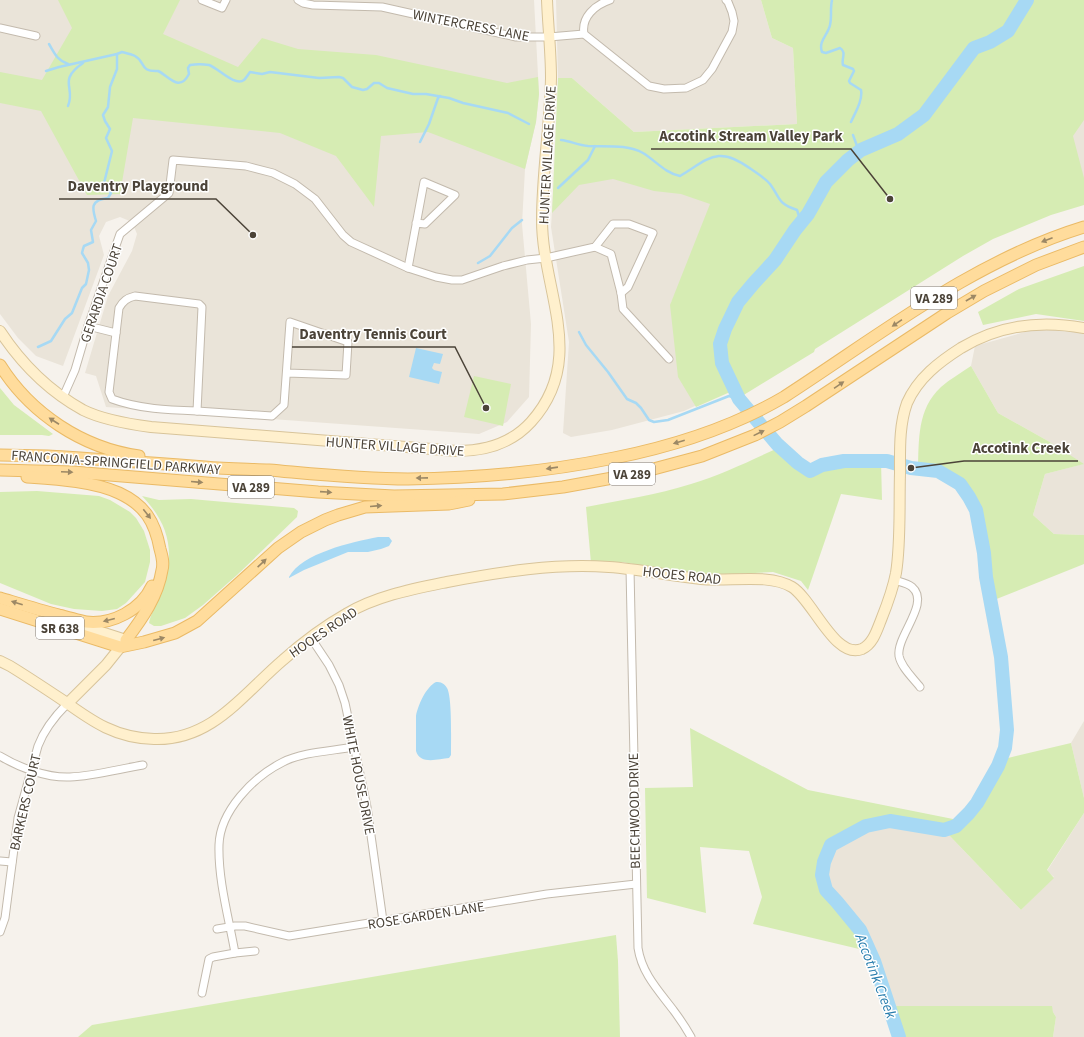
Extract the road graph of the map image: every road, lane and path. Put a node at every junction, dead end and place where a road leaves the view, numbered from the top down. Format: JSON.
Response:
{"nodes":[{"id":1,"x":202,"y":0,"type":"edge"},
{"id":2,"x":226,"y":0,"type":"edge"},
{"id":3,"x":298,"y":0,"type":"edge"},
{"id":4,"x":547,"y":0,"type":"edge"},
{"id":5,"x":610,"y":0,"type":"edge"},
{"id":6,"x":726,"y":0,"type":"edge"},
{"id":7,"x":0,"y":28,"type":"edge"},
{"id":8,"x":584,"y":34,"type":"junction"},
{"id":9,"x":36,"y":36,"type":"dead end"},
{"id":10,"x":549,"y":37,"type":"junction"},
{"id":11,"x":416,"y":223,"type":"junction"},
{"id":12,"x":1084,"y":227,"type":"edge"},
{"id":13,"x":595,"y":247,"type":"junction"},
{"id":14,"x":1084,"y":247,"type":"edge"},
{"id":15,"x":546,"y":258,"type":"junction"},
{"id":16,"x":408,"y":268,"type":"junction"},
{"id":17,"x":621,"y":292,"type":"junction"},
{"id":18,"x":88,"y":326,"type":"junction"},
{"id":19,"x":1084,"y":328,"type":"edge"},
{"id":20,"x":0,"y":331,"type":"edge"},
{"id":21,"x":116,"y":333,"type":"junction"},
{"id":22,"x":669,"y":359,"type":"dead end"},
{"id":23,"x":0,"y":365,"type":"edge"},
{"id":24,"x":287,"y":373,"type":"junction"},
{"id":25,"x":63,"y":397,"type":"junction"},
{"id":26,"x":197,"y":411,"type":"junction"},
{"id":27,"x":0,"y":455,"type":"edge"},
{"id":28,"x":0,"y":470,"type":"edge"},
{"id":29,"x":266,"y":470,"type":"junction"},
{"id":30,"x":0,"y":476,"type":"edge"},
{"id":31,"x":503,"y":494,"type":"junction"},
{"id":32,"x":160,"y":548,"type":"junction"},
{"id":33,"x":630,"y":569,"type":"junction"},
{"id":34,"x":894,"y":580,"type":"junction"},
{"id":35,"x":0,"y":598,"type":"edge"},
{"id":36,"x":0,"y":609,"type":"edge"},
{"id":37,"x":34,"y":609,"type":"junction"},
{"id":38,"x":311,"y":638,"type":"junction"},
{"id":39,"x":123,"y":643,"type":"junction"},
{"id":40,"x":0,"y":661,"type":"edge"},
{"id":41,"x":920,"y":686,"type":"dead end"},
{"id":42,"x":68,"y":704,"type":"junction"},
{"id":43,"x":354,"y":747,"type":"junction"},
{"id":44,"x":0,"y":756,"type":"edge"},
{"id":45,"x":143,"y":765,"type":"dead end"},
{"id":46,"x":31,"y":770,"type":"junction"},
{"id":47,"x":0,"y":861,"type":"edge"},
{"id":48,"x":12,"y":862,"type":"junction"},
{"id":49,"x":636,"y":884,"type":"junction"},
{"id":50,"x":383,"y":921,"type":"junction"},
{"id":51,"x":230,"y":927,"type":"junction"},
{"id":52,"x":217,"y":929,"type":"dead end"},
{"id":53,"x":0,"y":932,"type":"edge"},
{"id":54,"x":255,"y":951,"type":"dead end"},
{"id":55,"x":235,"y":953,"type":"junction"},
{"id":56,"x":202,"y":994,"type":"dead end"},
{"id":57,"x":691,"y":1037,"type":"edge"}],
"edges":[{"from":1,"to":2,"type":"street"},
{"from":3,"to":10,"type":"street","name":"WINTERCRESS LANE"},
{"from":4,"to":10,"type":"street","name":"HUNTER VILLAGE DRIVE"},
{"from":5,"to":8,"type":"street"},
{"from":6,"to":8,"type":"street"},
{"from":7,"to":9,"type":"street"},
{"from":8,"to":10,"type":"street","name":"WINTERCRESS LANE"},
{"from":10,"to":15,"type":"street","name":"HUNTER VILLAGE DRIVE"},
{"from":11,"to":11,"type":"street"},
{"from":11,"to":16,"type":"street"},
{"from":12,"to":29,"type":"main road","name":"FRANCONIA-SPRINGFIELD PARKWAY","number":"VA 289","one_way":true},
{"from":13,"to":15,"type":"street"},
{"from":13,"to":17,"type":"street"},
{"from":13,"to":17,"type":"street"},
{"from":31,"to":14,"type":"main road","name":"FRANCONIA-SPRINGFIELD PARKWAY","number":"VA 289","one_way":true},
{"from":15,"to":16,"type":"street"},
{"from":15,"to":25,"type":"street","name":"HUNTER VILLAGE DRIVE"},
{"from":16,"to":18,"type":"street","name":"GERARDIA COURT"},
{"from":17,"to":22,"type":"street"},
{"from":18,"to":21,"type":"street"},
{"from":18,"to":25,"type":"street","name":"GERARDIA COURT"},
{"from":19,"to":34,"type":"street","name":"HOOES ROAD"},
{"from":20,"to":25,"type":"street","name":"HUNTER VILLAGE DRIVE"},
{"from":21,"to":26,"type":"street"},
{"from":21,"to":26,"type":"street"},
{"from":29,"to":23,"type":"main road","one_way":true},
{"from":24,"to":24,"type":"street"},
{"from":24,"to":26,"type":"street"},
{"from":27,"to":29,"type":"main road","name":"FRANCONIA-SPRINGFIELD PARKWAY","number":"VA 289"},
{"from":28,"to":31,"type":"main road","name":"FRANCONIA-SPRINGFIELD PARKWAY","number":"VA 289","one_way":true},
{"from":30,"to":32,"type":"main road","one_way":true},
{"from":39,"to":31,"type":"main road","one_way":true},
{"from":32,"to":37,"type":"main road","one_way":true},
{"from":32,"to":39,"type":"main road"},
{"from":33,"to":34,"type":"street","name":"HOOES ROAD"},
{"from":33,"to":38,"type":"street","name":"HOOES ROAD"},
{"from":33,"to":49,"type":"street","name":"BEECHWOOD DRIVE"},
{"from":34,"to":41,"type":"street"},
{"from":37,"to":35,"type":"main road","number":"SR 638","one_way":true},
{"from":36,"to":39,"type":"main road","number":"SR 638"},
{"from":37,"to":39,"type":"street","number":"SR 638"},
{"from":38,"to":42,"type":"street","name":"HOOES ROAD"},
{"from":38,"to":43,"type":"street","name":"WHITE HOUSE DRIVE"},
{"from":39,"to":42,"type":"street"},
{"from":40,"to":42,"type":"street","name":"HOOES ROAD"},
{"from":42,"to":46,"type":"street","name":"BARKERS COURT"},
{"from":43,"to":50,"type":"street","name":"WHITE HOUSE DRIVE"},
{"from":43,"to":51,"type":"street"},
{"from":44,"to":46,"type":"street"},
{"from":45,"to":46,"type":"street"},
{"from":46,"to":48,"type":"street","name":"BARKERS COURT"},
{"from":47,"to":48,"type":"street"},
{"from":48,"to":53,"type":"street","name":"BARKERS COURT"},
{"from":49,"to":50,"type":"street","name":"ROSE GARDEN LANE"},
{"from":49,"to":57,"type":"street","name":"BEECHWOOD DRIVE"},
{"from":50,"to":51,"type":"street","name":"ROSE GARDEN LANE"},
{"from":51,"to":52,"type":"street","name":"ROSE GARDEN LANE"},
{"from":51,"to":55,"type":"street"},
{"from":54,"to":55,"type":"street"},
{"from":55,"to":56,"type":"street"}]}
